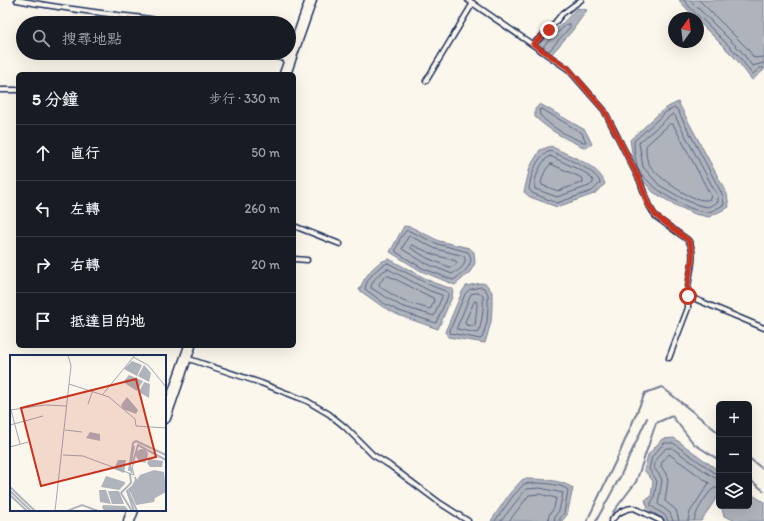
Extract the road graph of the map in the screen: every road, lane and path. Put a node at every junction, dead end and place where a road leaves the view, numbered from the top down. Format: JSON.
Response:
{"nodes":[{"id":1,"x":17,"y":0,"type":"edge"},
{"id":2,"x":311,"y":0,"type":"edge"},
{"id":3,"x":468,"y":0,"type":"edge"},
{"id":4,"x":581,"y":0,"type":"edge"},
{"id":5,"x":473,"y":3,"type":"junction"},
{"id":6,"x":119,"y":16,"type":"edge"},
{"id":7,"x":296,"y":41,"type":"edge"},
{"id":8,"x":533,"y":44,"type":"junction"},
{"id":9,"x":289,"y":60,"type":"edge"},
{"id":10,"x":285,"y":72,"type":"edge"},
{"id":11,"x":426,"y":80,"type":"dead end"},
{"id":12,"x":0,"y":90,"type":"edge"},
{"id":13,"x":16,"y":90,"type":"edge"},
{"id":14,"x":296,"y":227,"type":"edge"},
{"id":15,"x":340,"y":244,"type":"dead end"},
{"id":16,"x":296,"y":259,"type":"edge"},
{"id":17,"x":307,"y":260,"type":"dead end"},
{"id":18,"x":688,"y":296,"type":"junction"},
{"id":19,"x":764,"y":328,"type":"edge"},
{"id":20,"x":189,"y":348,"type":"edge"},
{"id":21,"x":186,"y":358,"type":"junction"},
{"id":22,"x":669,"y":358,"type":"dead end"},
{"id":23,"x":166,"y":415,"type":"edge"},
{"id":24,"x":133,"y":511,"type":"edge"},
{"id":25,"x":129,"y":521,"type":"edge"},
{"id":26,"x":468,"y":521,"type":"edge"},
{"id":27,"x":611,"y":521,"type":"edge"},
{"id":28,"x":661,"y":521,"type":"edge"}],
"edges":[{"from":1,"to":6,"type":"lane"},
{"from":2,"to":7,"type":"street"},
{"from":3,"to":5,"type":"lane"},
{"from":4,"to":8,"type":"lane"},
{"from":5,"to":8,"type":"lane"},
{"from":5,"to":11,"type":"lane"},
{"from":8,"to":18,"type":"lane"},
{"from":9,"to":10,"type":"street"},
{"from":12,"to":13,"type":"lane"},
{"from":14,"to":15,"type":"lane"},
{"from":16,"to":17,"type":"lane"},
{"from":18,"to":19,"type":"lane"},
{"from":18,"to":22,"type":"lane"},
{"from":20,"to":21,"type":"street"},
{"from":21,"to":23,"type":"street"},
{"from":21,"to":26,"type":"lane"},
{"from":24,"to":25,"type":"street"},
{"from":27,"to":28,"type":"lane"}]}
